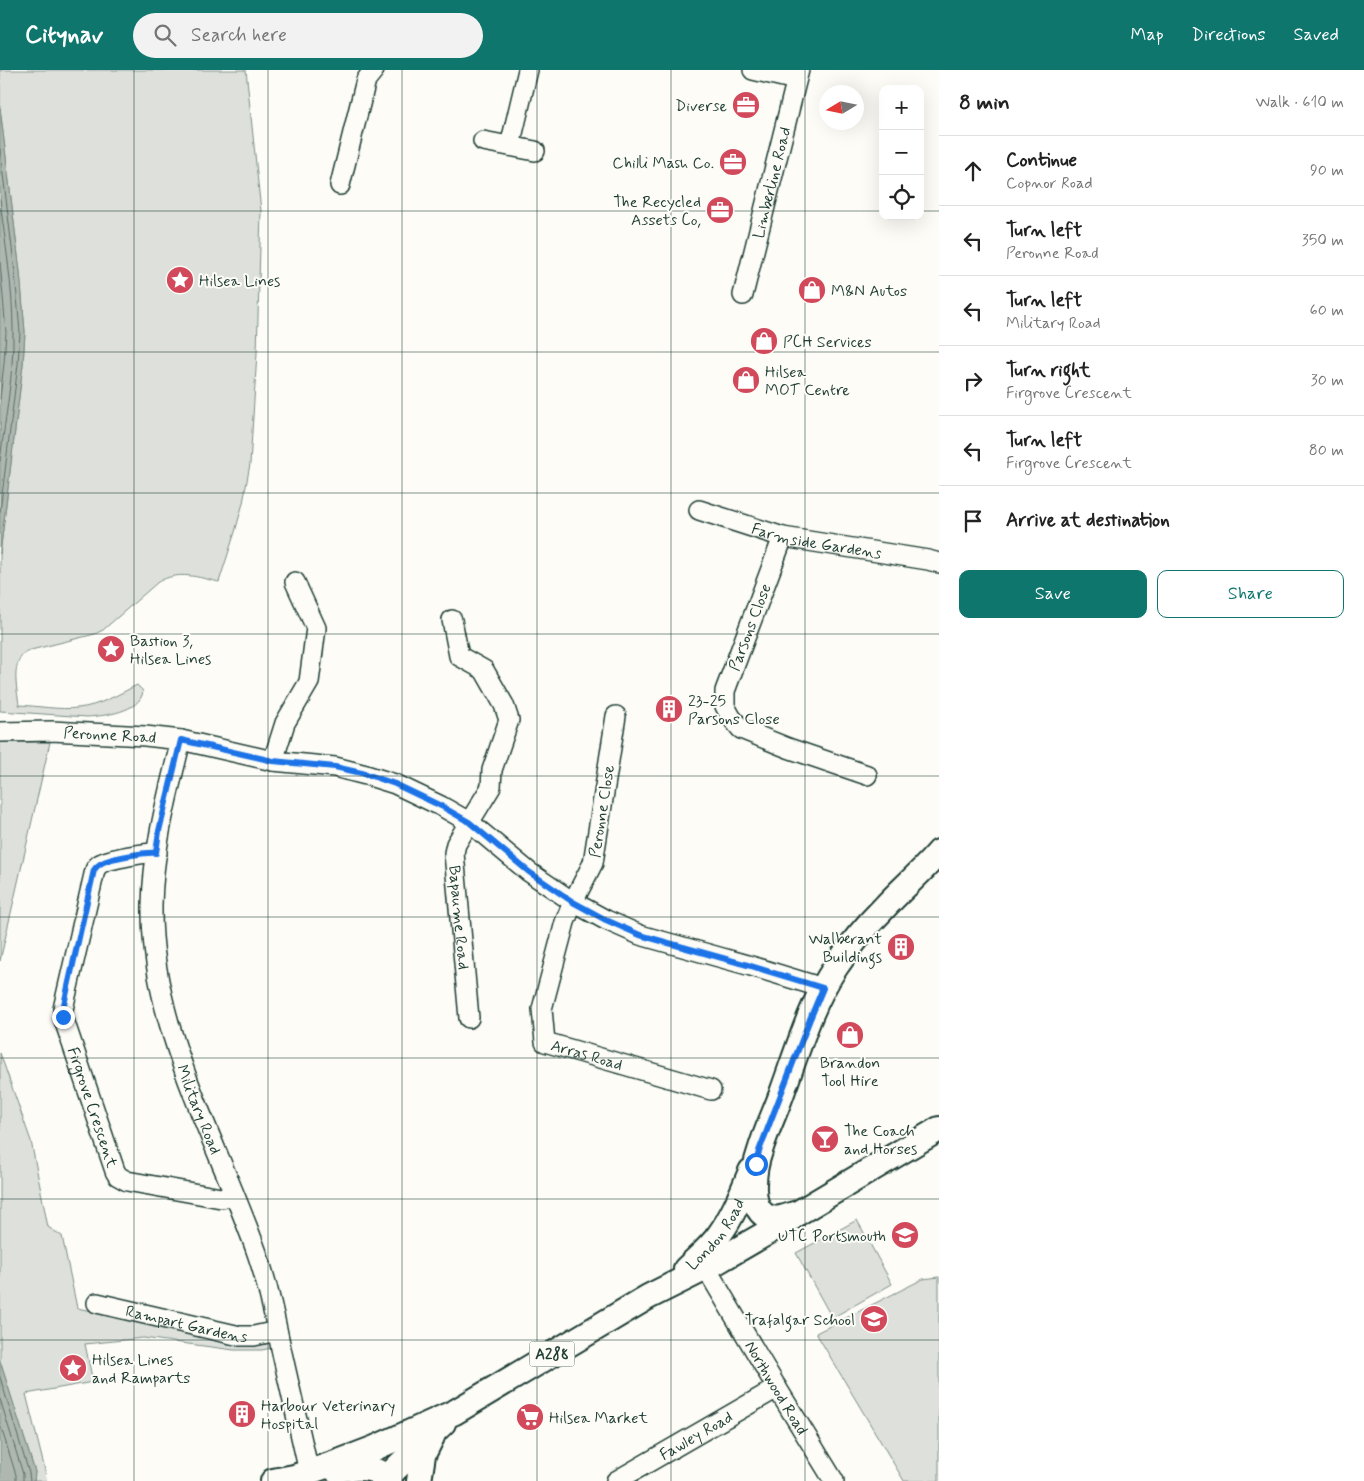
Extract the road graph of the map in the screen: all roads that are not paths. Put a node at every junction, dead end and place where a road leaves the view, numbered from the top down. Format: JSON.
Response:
{"nodes":[{"id":1,"x":374,"y":70,"type":"edge"},
{"id":2,"x":528,"y":70,"type":"edge"},
{"id":3,"x":753,"y":70,"type":"edge"},
{"id":4,"x":798,"y":75,"type":"edge"},
{"id":5,"x":483,"y":140,"type":"dead end"},
{"id":6,"x":510,"y":146,"type":"junction"},
{"id":7,"x":535,"y":151,"type":"dead end"},
{"id":8,"x":340,"y":185,"type":"dead end"},
{"id":9,"x":743,"y":294,"type":"dead end"},
{"id":10,"x":699,"y":510,"type":"dead end"},
{"id":11,"x":784,"y":537,"type":"junction"},
{"id":12,"x":939,"y":563,"type":"edge"},
{"id":13,"x":295,"y":582,"type":"dead end"},
{"id":14,"x":452,"y":620,"type":"dead end"},
{"id":15,"x":616,"y":716,"type":"dead end"},
{"id":16,"x":0,"y":732,"type":"edge"},
{"id":17,"x":181,"y":740,"type":"junction"},
{"id":18,"x":273,"y":761,"type":"junction"},
{"id":19,"x":867,"y":775,"type":"dead end"},
{"id":20,"x":469,"y":822,"type":"junction"},
{"id":21,"x":156,"y":853,"type":"junction"},
{"id":22,"x":934,"y":860,"type":"edge"},
{"id":23,"x":573,"y":902,"type":"junction"},
{"id":24,"x":823,"y":988,"type":"junction"},
{"id":25,"x":469,"y":1018,"type":"dead end"},
{"id":26,"x":711,"y":1090,"type":"dead end"},
{"id":27,"x":939,"y":1129,"type":"edge"},
{"id":28,"x":759,"y":1151,"type":"junction"},
{"id":29,"x":234,"y":1196,"type":"junction"},
{"id":30,"x":798,"y":1212,"type":"junction"},
{"id":31,"x":706,"y":1268,"type":"junction"},
{"id":32,"x":648,"y":1297,"type":"junction"},
{"id":33,"x":97,"y":1303,"type":"dead end"},
{"id":34,"x":278,"y":1331,"type":"junction"},
{"id":35,"x":776,"y":1388,"type":"junction"},
{"id":36,"x":455,"y":1412,"type":"junction"},
{"id":37,"x":292,"y":1476,"type":"edge"},
{"id":38,"x":387,"y":1480,"type":"edge"},
{"id":39,"x":419,"y":1481,"type":"edge"},
{"id":40,"x":616,"y":1481,"type":"edge"},
{"id":41,"x":834,"y":1481,"type":"edge"}],
"edges":[{"from":1,"to":8,"type":"street"},
{"from":2,"to":6,"type":"street"},
{"from":3,"to":4,"type":"street"},
{"from":4,"to":9,"type":"street","name":"Limberline Road"},
{"from":5,"to":6,"type":"street"},
{"from":6,"to":7,"type":"street"},
{"from":10,"to":11,"type":"street","name":"Farmside Gardens"},
{"from":11,"to":12,"type":"street","name":"Farmside Gardens"},
{"from":11,"to":19,"type":"street","name":"Parsons Close"},
{"from":13,"to":18,"type":"street"},
{"from":14,"to":20,"type":"street","name":"Bapaume Road"},
{"from":15,"to":23,"type":"street","name":"Peronne Close"},
{"from":16,"to":17,"type":"street","name":"Peronne Road"},
{"from":17,"to":18,"type":"street","name":"Peronne Road"},
{"from":17,"to":21,"type":"street","name":"Military Road"},
{"from":18,"to":20,"type":"street","name":"Peronne Road"},
{"from":20,"to":23,"type":"street","name":"Peronne Road"},
{"from":20,"to":25,"type":"street","name":"Bapaume Road"},
{"from":21,"to":29,"type":"street","name":"Military Road"},
{"from":21,"to":29,"type":"street","name":"Firgrove Crescent"},
{"from":22,"to":24,"type":"main road"},
{"from":23,"to":24,"type":"street","name":"Peronne Road"},
{"from":23,"to":26,"type":"street","name":"Arras Road"},
{"from":24,"to":28,"type":"main road"},
{"from":27,"to":30,"type":"main road"},
{"from":28,"to":30,"type":"main road"},
{"from":28,"to":32,"type":"main road","name":"London Road"},
{"from":29,"to":34,"type":"street","name":"Military Road"},
{"from":30,"to":31,"type":"main road","name":"London Road"},
{"from":31,"to":32,"type":"main road","name":"London Road"},
{"from":31,"to":35,"type":"street","name":"Northwood Road"},
{"from":32,"to":36,"type":"main road","name":"London Road","number":"A288"},
{"from":33,"to":34,"type":"street","name":"Rampart Gardens"},
{"from":34,"to":37,"type":"street","name":"Military Road"},
{"from":35,"to":40,"type":"street","name":"Fawley Road"},
{"from":35,"to":41,"type":"street","name":"Northwood Road"},
{"from":36,"to":37,"type":"main road","name":"London Road"},
{"from":36,"to":38,"type":"main road","name":"London Road"},
{"from":36,"to":39,"type":"main road","name":"London Road"},
{"from":37,"to":38,"type":"main road"}]}
